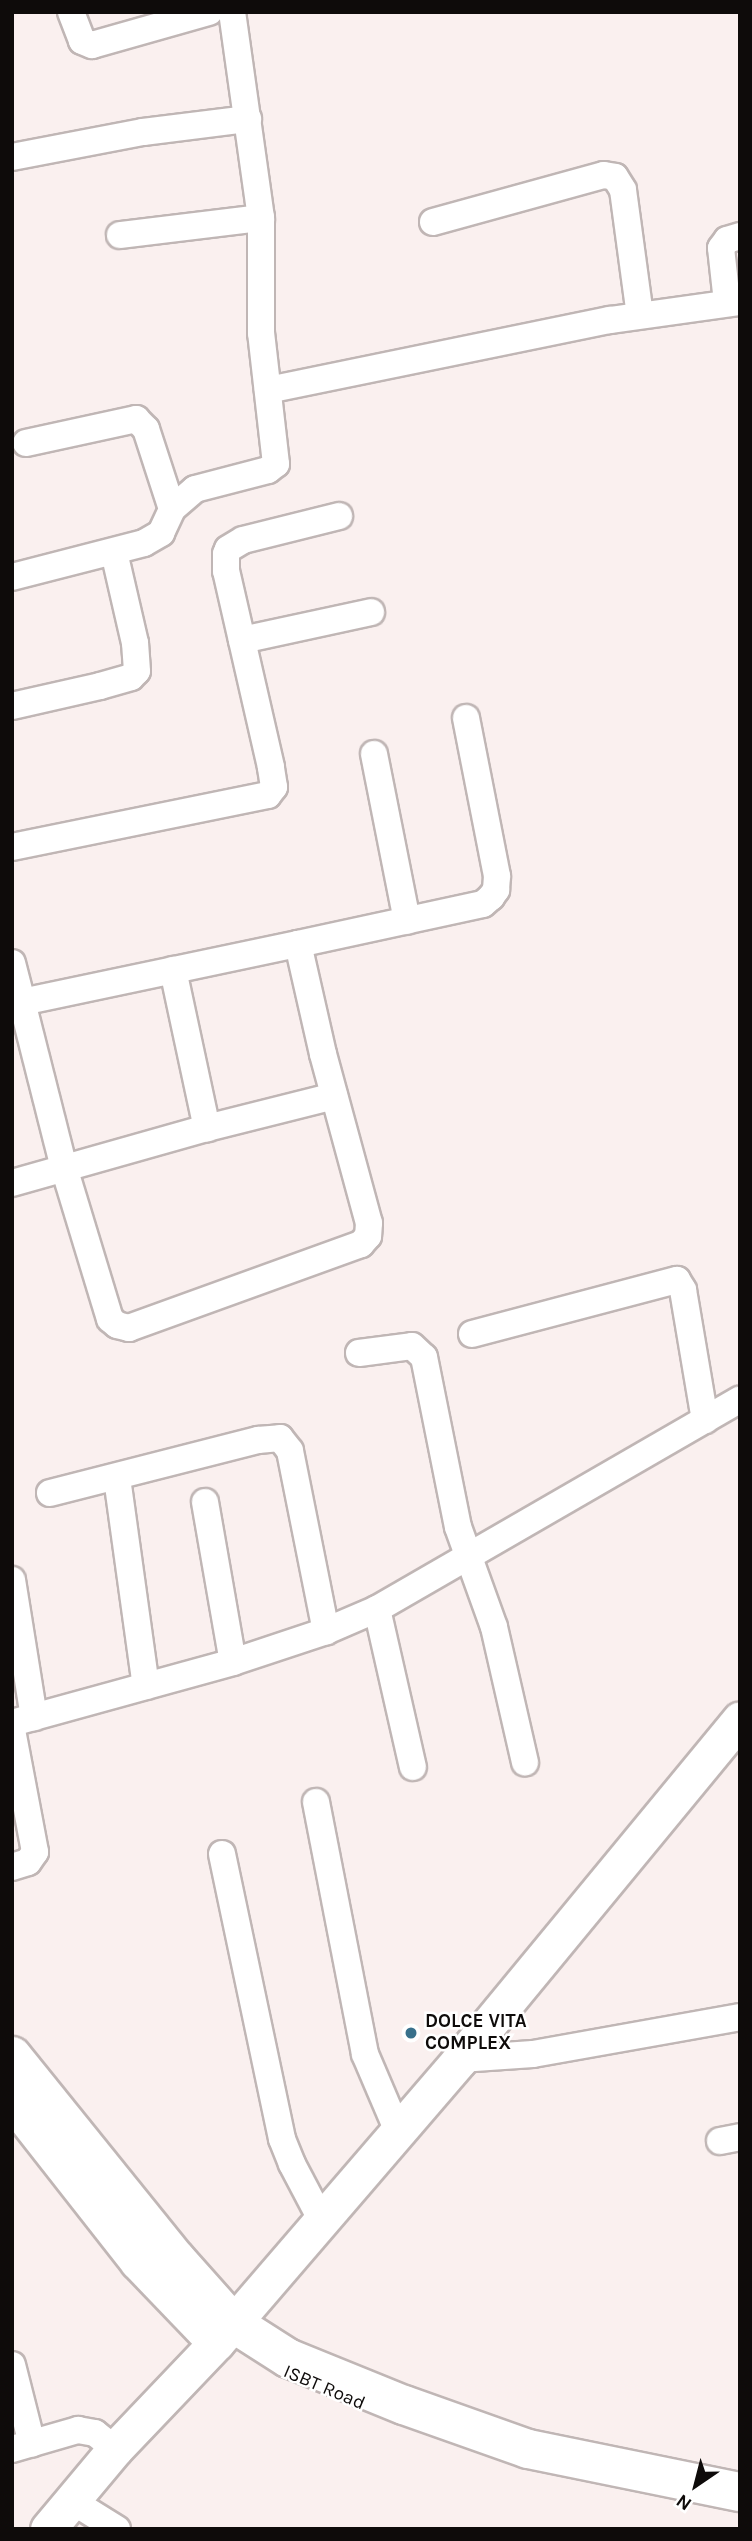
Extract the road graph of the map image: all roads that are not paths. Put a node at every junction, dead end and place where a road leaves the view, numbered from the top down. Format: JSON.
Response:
{"nodes":[{"id":1,"x":71,"y":12,"type":"edge"},
{"id":2,"x":209,"y":12,"type":"edge"},
{"id":3,"x":232,"y":12,"type":"edge"},
{"id":4,"x":248,"y":119,"type":"junction"},
{"id":5,"x":12,"y":157,"type":"edge"},
{"id":6,"x":261,"y":218,"type":"junction"},
{"id":7,"x":433,"y":222,"type":"dead end"},
{"id":8,"x":120,"y":235,"type":"dead end"},
{"id":9,"x":740,"y":236,"type":"edge"},
{"id":10,"x":733,"y":302,"type":"edge"},
{"id":11,"x":640,"y":315,"type":"junction"},
{"id":12,"x":268,"y":390,"type":"junction"},
{"id":13,"x":26,"y":443,"type":"dead end"},
{"id":14,"x":172,"y":509,"type":"junction"},
{"id":15,"x":339,"y":516,"type":"dead end"},
{"id":16,"x":114,"y":552,"type":"junction"},
{"id":17,"x":12,"y":577,"type":"edge"},
{"id":18,"x":371,"y":612,"type":"dead end"},
{"id":19,"x":242,"y":640,"type":"junction"},
{"id":20,"x":12,"y":706,"type":"edge"},
{"id":21,"x":466,"y":718,"type":"dead end"},
{"id":22,"x":373,"y":754,"type":"dead end"},
{"id":23,"x":12,"y":847,"type":"edge"},
{"id":24,"x":407,"y":921,"type":"junction"},
{"id":25,"x":298,"y":944,"type":"junction"},
{"id":26,"x":12,"y":963,"type":"edge"},
{"id":27,"x":173,"y":970,"type":"junction"},
{"id":28,"x":22,"y":1002,"type":"junction"},
{"id":29,"x":334,"y":1096,"type":"junction"},
{"id":30,"x":207,"y":1128,"type":"junction"},
{"id":31,"x":64,"y":1168,"type":"junction"},
{"id":32,"x":12,"y":1183,"type":"edge"},
{"id":33,"x":472,"y":1334,"type":"dead end"},
{"id":34,"x":359,"y":1353,"type":"dead end"},
{"id":35,"x":740,"y":1399,"type":"edge"},
{"id":36,"x":705,"y":1420,"type":"junction"},
{"id":37,"x":117,"y":1478,"type":"junction"},
{"id":38,"x":50,"y":1493,"type":"dead end"},
{"id":39,"x":205,"y":1502,"type":"dead end"},
{"id":40,"x":467,"y":1557,"type":"junction"},
{"id":41,"x":12,"y":1580,"type":"edge"},
{"id":42,"x":377,"y":1609,"type":"junction"},
{"id":43,"x":326,"y":1631,"type":"junction"},
{"id":44,"x":233,"y":1662,"type":"junction"},
{"id":45,"x":146,"y":1686,"type":"junction"},
{"id":46,"x":740,"y":1719,"type":"edge"},
{"id":47,"x":19,"y":1724,"type":"edge"},
{"id":48,"x":525,"y":1762,"type":"dead end"},
{"id":49,"x":413,"y":1767,"type":"dead end"},
{"id":50,"x":316,"y":1802,"type":"dead end"},
{"id":51,"x":222,"y":1854,"type":"dead end"},
{"id":52,"x":12,"y":1867,"type":"edge"},
{"id":53,"x":740,"y":2017,"type":"edge"},
{"id":54,"x":12,"y":2056,"type":"edge"},
{"id":55,"x":460,"y":2059,"type":"junction"},
{"id":56,"x":12,"y":2099,"type":"edge"},
{"id":57,"x":397,"y":2129,"type":"junction"},
{"id":58,"x":321,"y":2219,"type":"junction"},
{"id":59,"x":225,"y":2333,"type":"junction"},
{"id":60,"x":12,"y":2365,"type":"edge"},
{"id":61,"x":22,"y":2446,"type":"edge"},
{"id":62,"x":115,"y":2449,"type":"junction"},
{"id":63,"x":740,"y":2492,"type":"edge"},
{"id":64,"x":72,"y":2501,"type":"junction"},
{"id":65,"x":740,"y":2509,"type":"edge"},
{"id":66,"x":48,"y":2529,"type":"edge"},
{"id":67,"x":117,"y":2529,"type":"edge"}],
"edges":[{"from":1,"to":2,"type":"street"},
{"from":3,"to":4,"type":"street"},
{"from":4,"to":5,"type":"street"},
{"from":4,"to":6,"type":"street"},
{"from":6,"to":8,"type":"street"},
{"from":6,"to":12,"type":"street"},
{"from":7,"to":11,"type":"street"},
{"from":9,"to":10,"type":"street"},
{"from":10,"to":11,"type":"street"},
{"from":11,"to":12,"type":"street"},
{"from":12,"to":14,"type":"street"},
{"from":13,"to":14,"type":"street"},
{"from":14,"to":16,"type":"street"},
{"from":15,"to":19,"type":"street"},
{"from":16,"to":17,"type":"street"},
{"from":16,"to":20,"type":"street"},
{"from":18,"to":19,"type":"street"},
{"from":19,"to":23,"type":"street"},
{"from":21,"to":24,"type":"street"},
{"from":22,"to":24,"type":"street"},
{"from":24,"to":25,"type":"street"},
{"from":25,"to":27,"type":"street"},
{"from":25,"to":29,"type":"street"},
{"from":26,"to":28,"type":"street"},
{"from":27,"to":28,"type":"street"},
{"from":27,"to":30,"type":"street"},
{"from":28,"to":31,"type":"street"},
{"from":29,"to":30,"type":"street"},
{"from":29,"to":31,"type":"street"},
{"from":30,"to":31,"type":"street"},
{"from":31,"to":32,"type":"street"},
{"from":33,"to":36,"type":"street"},
{"from":34,"to":40,"type":"street"},
{"from":35,"to":36,"type":"street"},
{"from":36,"to":40,"type":"street"},
{"from":37,"to":38,"type":"street"},
{"from":37,"to":43,"type":"street"},
{"from":37,"to":45,"type":"street"},
{"from":39,"to":44,"type":"street"},
{"from":40,"to":42,"type":"street"},
{"from":40,"to":48,"type":"street"},
{"from":41,"to":47,"type":"street"},
{"from":42,"to":43,"type":"street"},
{"from":42,"to":49,"type":"street"},
{"from":43,"to":44,"type":"street"},
{"from":44,"to":45,"type":"street"},
{"from":45,"to":47,"type":"street"},
{"from":46,"to":55,"type":"main road"},
{"from":47,"to":52,"type":"street"},
{"from":50,"to":57,"type":"street"},
{"from":51,"to":58,"type":"street"},
{"from":53,"to":55,"type":"street"},
{"from":54,"to":59,"type":"highway"},
{"from":55,"to":57,"type":"main road"},
{"from":56,"to":59,"type":"highway","name":"ISBT Road"},
{"from":57,"to":58,"type":"main road"},
{"from":58,"to":59,"type":"main road"},
{"from":59,"to":62,"type":"main road"},
{"from":59,"to":63,"type":"highway"},
{"from":59,"to":65,"type":"highway","name":"ISBT Road"},
{"from":60,"to":61,"type":"street"},
{"from":61,"to":62,"type":"street"},
{"from":62,"to":64,"type":"main road"},
{"from":64,"to":66,"type":"main road"},
{"from":64,"to":67,"type":"street"}]}
